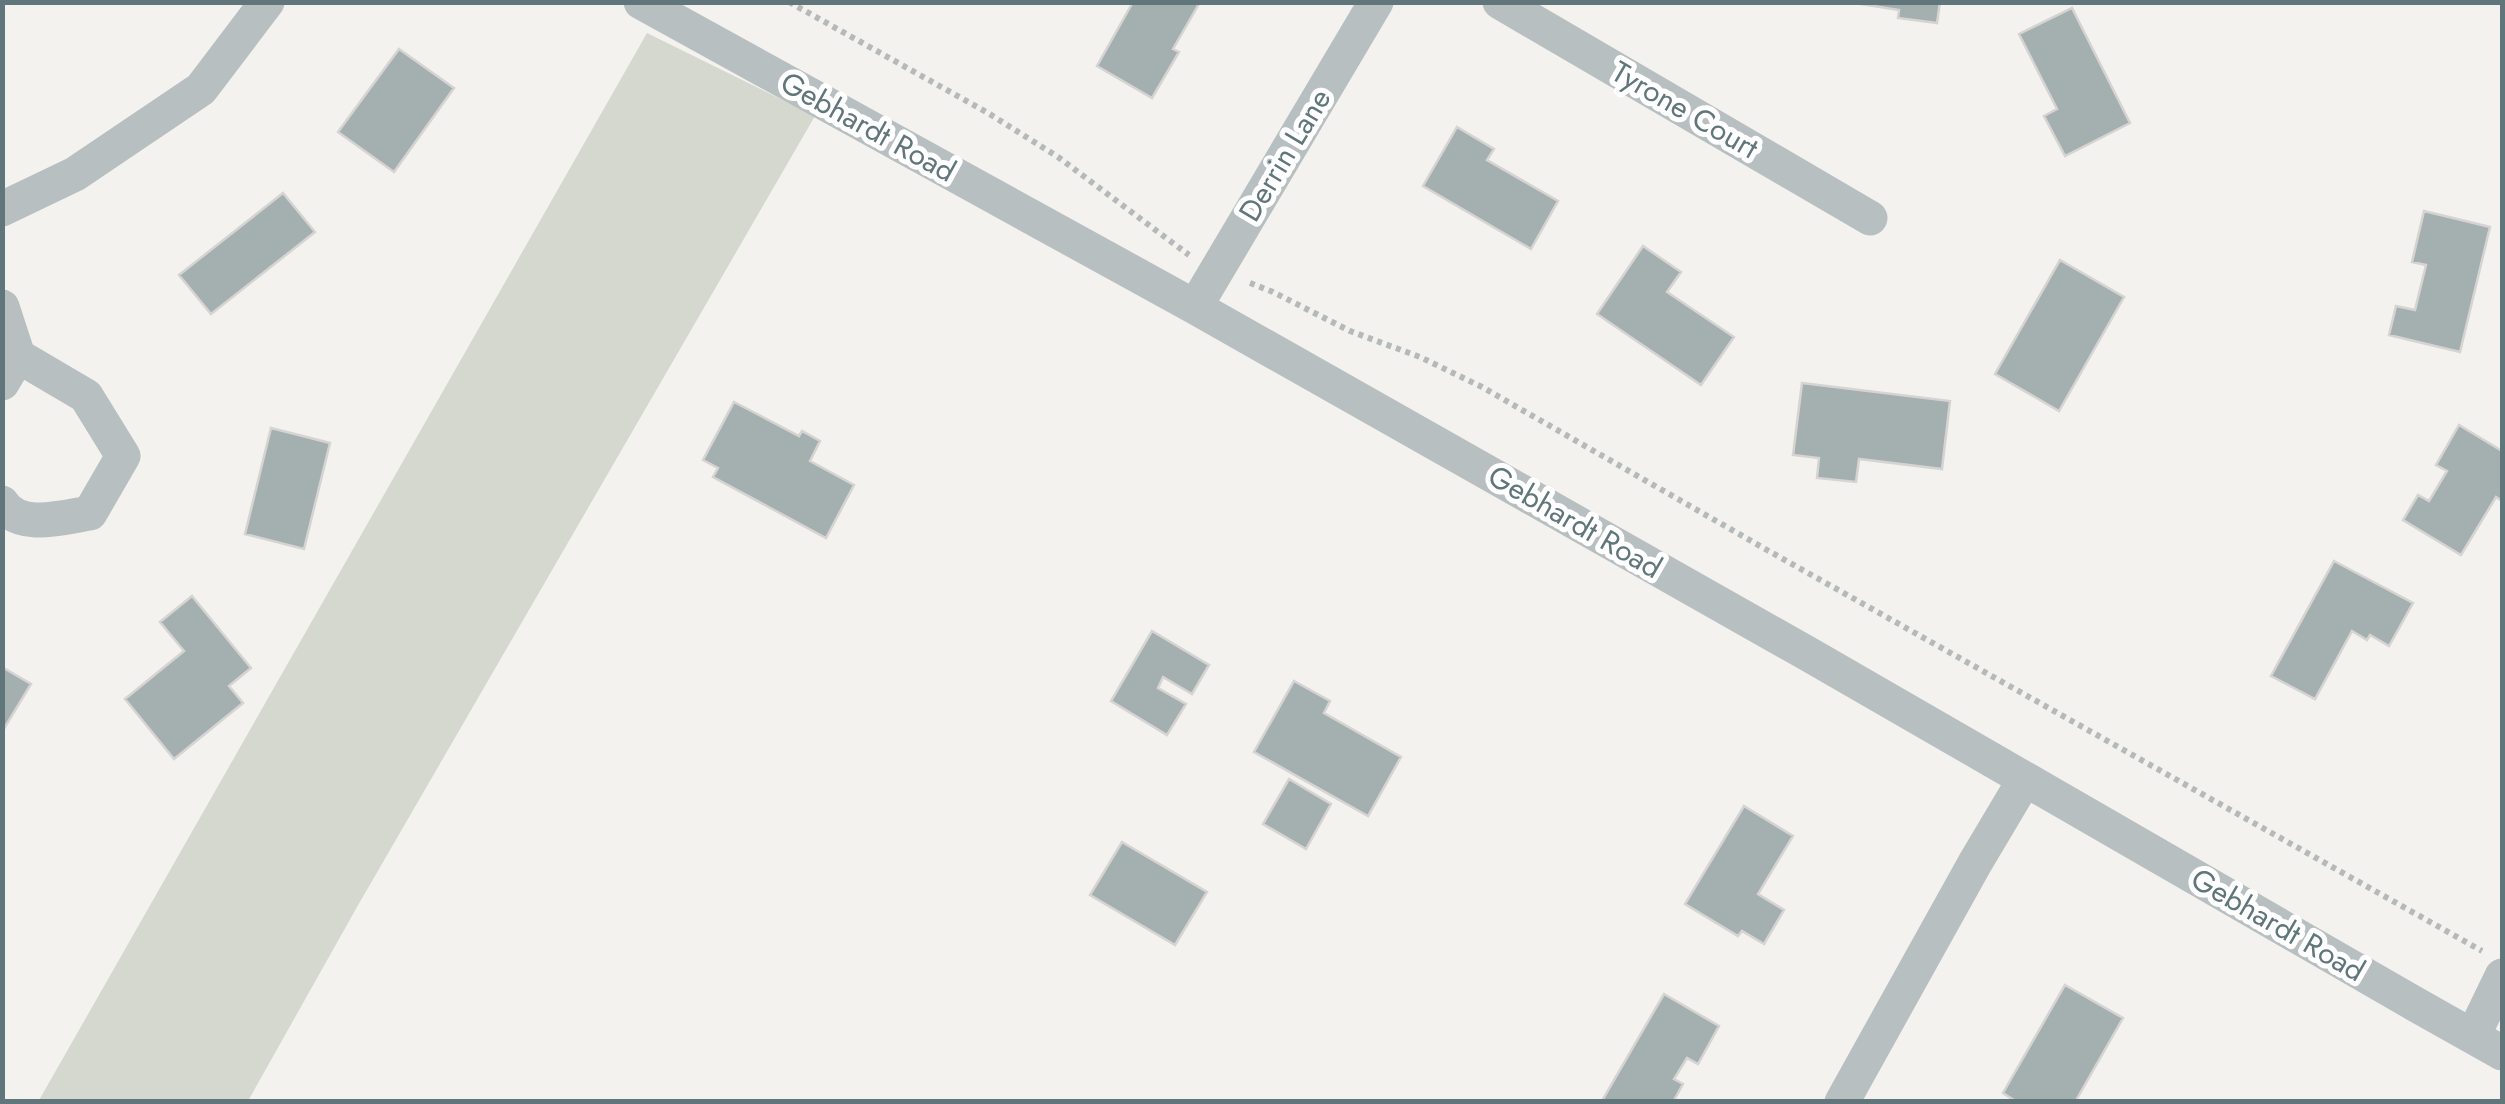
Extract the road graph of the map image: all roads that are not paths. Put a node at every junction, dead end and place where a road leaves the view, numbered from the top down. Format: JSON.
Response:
{"nodes":[{"id":1,"x":267,"y":2,"type":"edge"},
{"id":2,"x":642,"y":2,"type":"edge"},
{"id":3,"x":1376,"y":2,"type":"edge"},
{"id":4,"x":1500,"y":2,"type":"edge"},
{"id":5,"x":2,"y":208,"type":"edge"},
{"id":6,"x":1870,"y":218,"type":"dead end"},
{"id":7,"x":1195,"y":306,"type":"junction"},
{"id":8,"x":2,"y":308,"type":"edge"},
{"id":9,"x":10,"y":370,"type":"edge"},
{"id":10,"x":2,"y":503,"type":"edge"},
{"id":11,"x":2024,"y":780,"type":"junction"},
{"id":12,"x":2494,"y":965,"type":"edge"},
{"id":13,"x":2488,"y":1044,"type":"edge"},
{"id":14,"x":1842,"y":1102,"type":"edge"}],
"edges":[{"from":1,"to":5,"type":"street"},
{"from":2,"to":7,"type":"street","name":"Gebhardt Road"},
{"from":3,"to":7,"type":"street","name":"Derrin Lane"},
{"from":4,"to":6,"type":"street","name":"Tyrone Court"},
{"from":7,"to":11,"type":"street","name":"Gebhardt Road"},
{"from":8,"to":9,"type":"street"},
{"from":9,"to":10,"type":"street"},
{"from":11,"to":13,"type":"street","name":"Gebhardt Road"},
{"from":11,"to":14,"type":"street"},
{"from":12,"to":13,"type":"street"}]}
